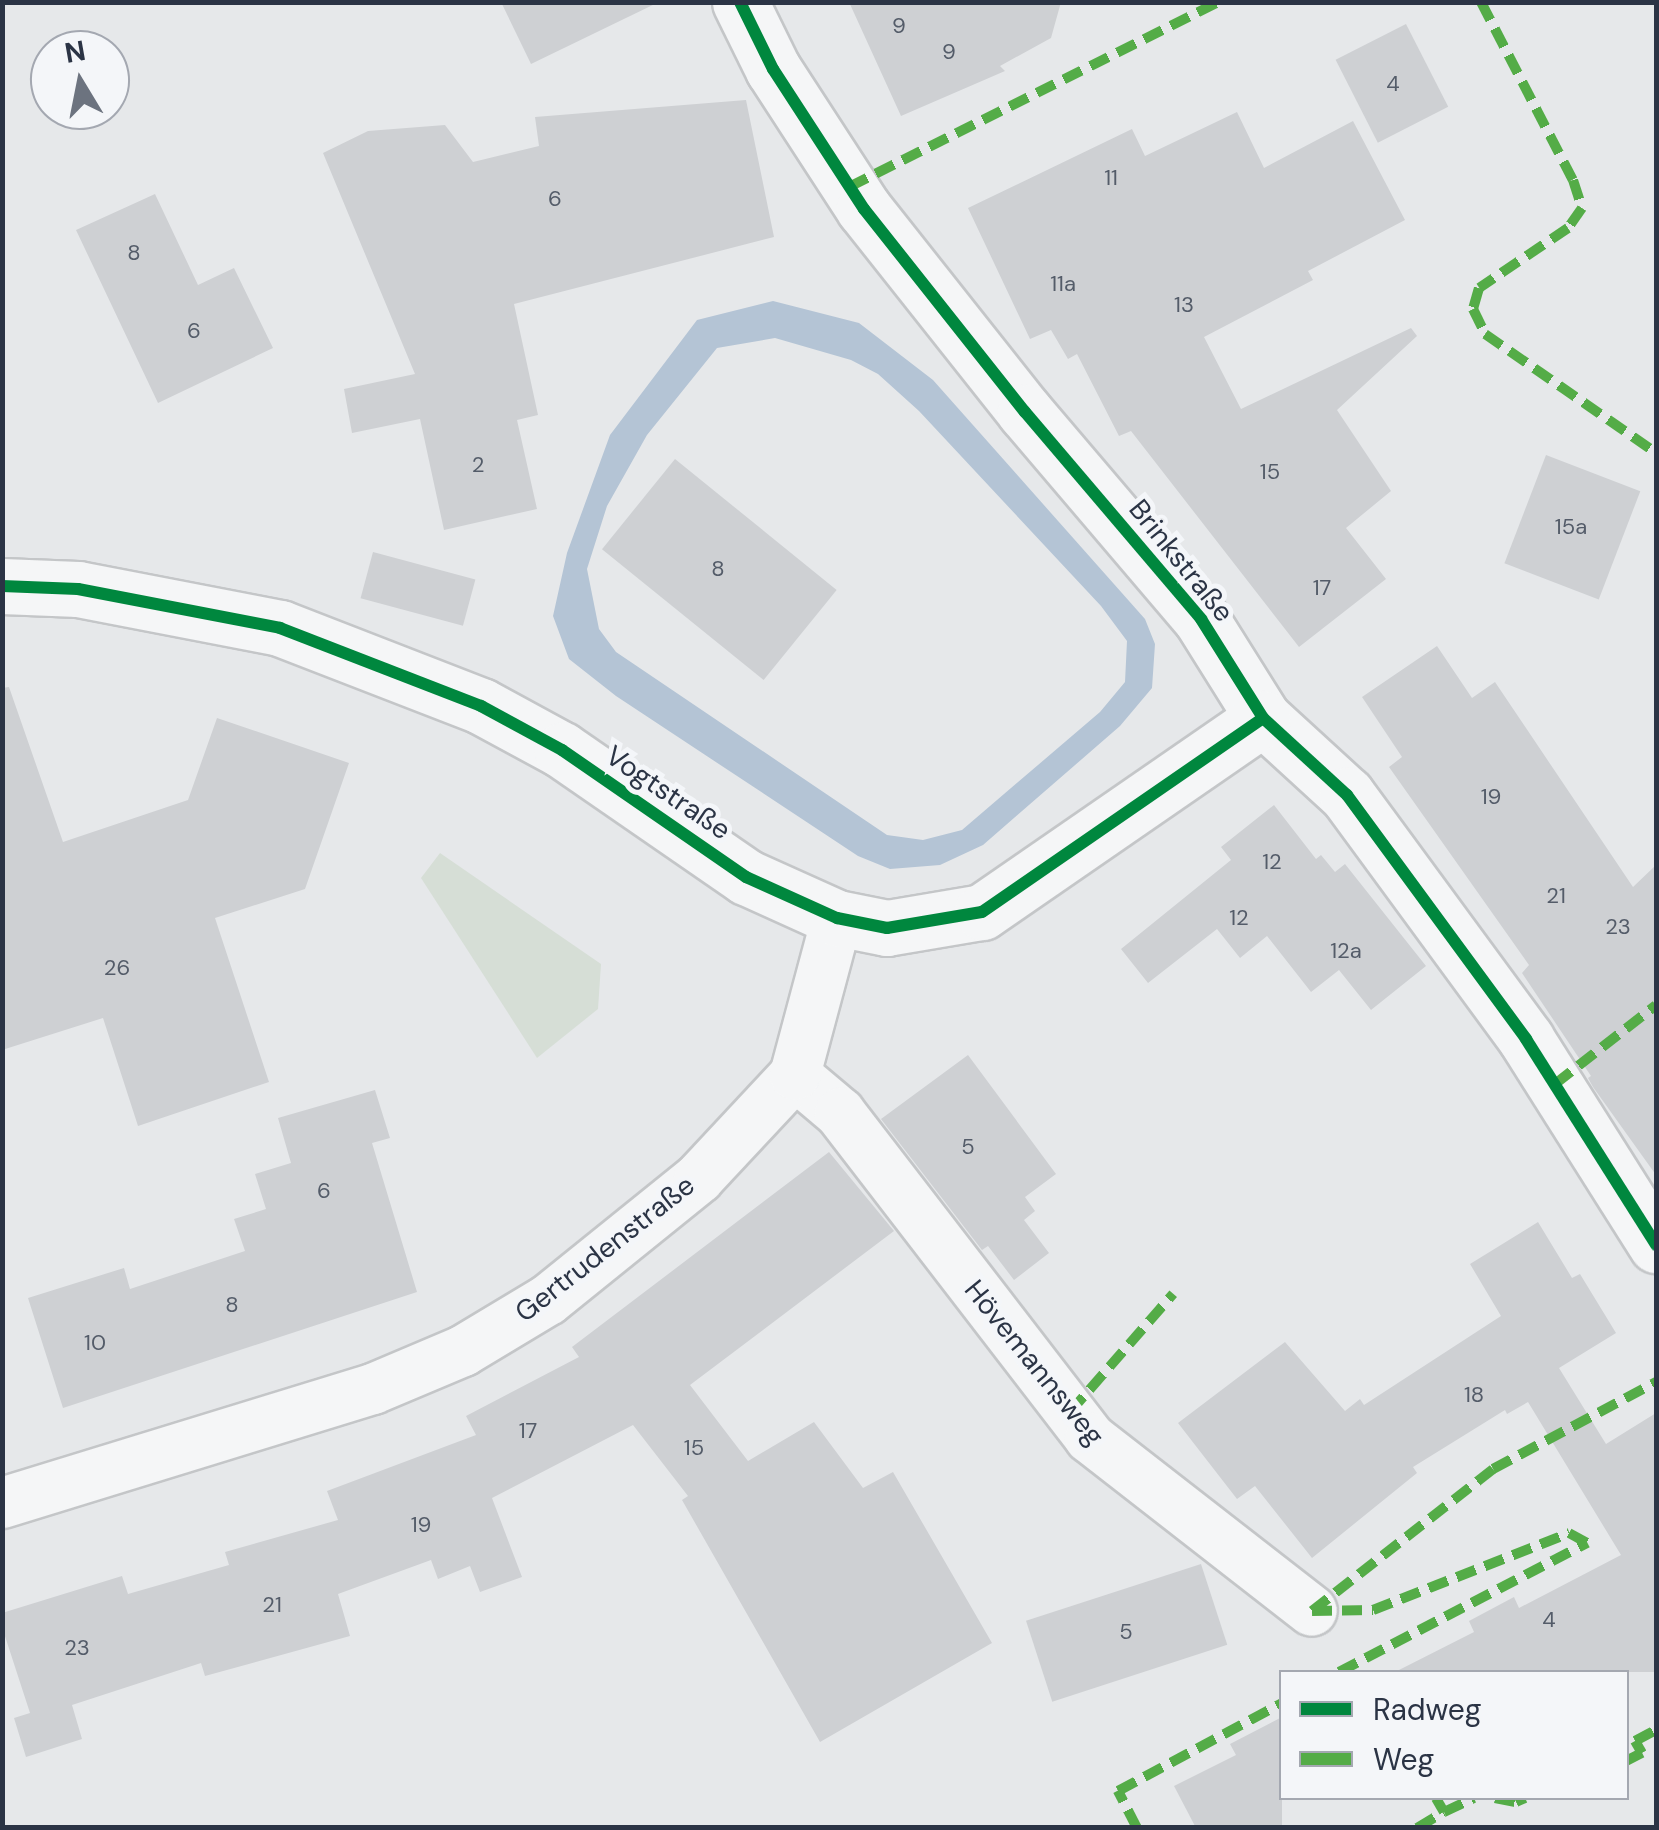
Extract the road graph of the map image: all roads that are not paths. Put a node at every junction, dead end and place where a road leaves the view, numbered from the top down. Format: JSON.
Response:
{"nodes":[{"id":1,"x":740,"y":2,"type":"edge"},
{"id":2,"x":2,"y":586,"type":"edge"},
{"id":3,"x":1263,"y":718,"type":"junction"},
{"id":4,"x":837,"y":918,"type":"junction"},
{"id":5,"x":795,"y":1075,"type":"junction"},
{"id":6,"x":1656,"y":1245,"type":"edge"},
{"id":7,"x":2,"y":1503,"type":"edge"},
{"id":8,"x":1312,"y":1612,"type":"dead end"}],
"edges":[{"from":1,"to":3,"type":"street","name":"Brinkstraße"},
{"from":2,"to":4,"type":"street","name":"Vogtstraße"},
{"from":3,"to":4,"type":"street","name":"Vogtstraße"},
{"from":3,"to":6,"type":"street","name":"Brinkstraße"},
{"from":4,"to":5,"type":"street","name":"Gertrudenstraße"},
{"from":5,"to":7,"type":"street","name":"Gertrudenstraße"},
{"from":5,"to":8,"type":"street","name":"Hövemannsweg"}]}
